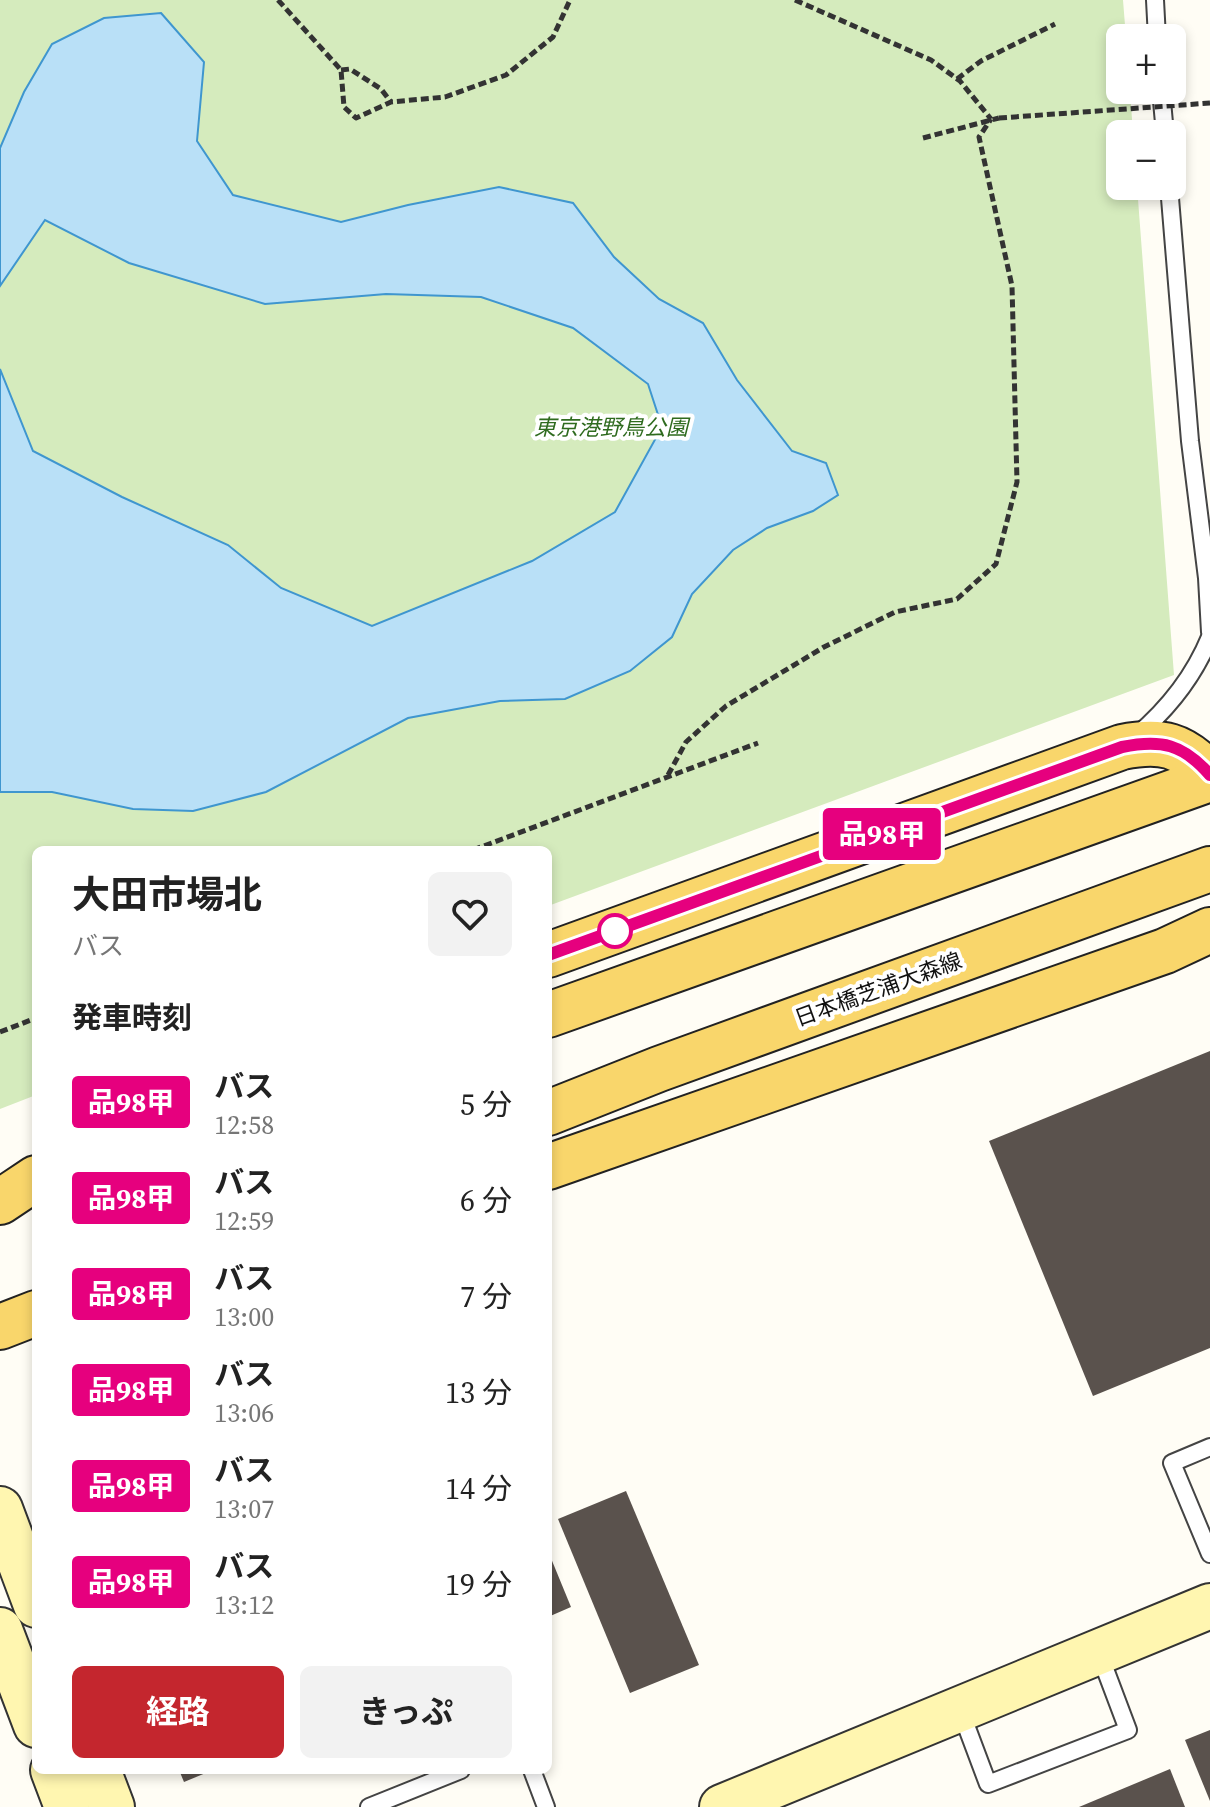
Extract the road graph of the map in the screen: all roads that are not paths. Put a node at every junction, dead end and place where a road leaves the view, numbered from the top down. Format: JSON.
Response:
{"nodes":[{"id":1,"x":1155,"y":0,"type":"edge"},
{"id":2,"x":1156,"y":24,"type":"edge"},
{"id":3,"x":1170,"y":200,"type":"edge"},
{"id":4,"x":1210,"y":634,"type":"edge"},
{"id":5,"x":1122,"y":747,"type":"junction"},
{"id":6,"x":1210,"y":777,"type":"edge"},
{"id":7,"x":1210,"y":869,"type":"edge"},
{"id":8,"x":1210,"y":930,"type":"edge"},
{"id":9,"x":552,"y":954,"type":"edge"},
{"id":10,"x":552,"y":1014,"type":"edge"},
{"id":11,"x":552,"y":1111,"type":"edge"},
{"id":12,"x":552,"y":1166,"type":"edge"},
{"id":13,"x":32,"y":1181,"type":"edge"},
{"id":14,"x":32,"y":1192,"type":"edge"},
{"id":15,"x":0,"y":1202,"type":"edge"},
{"id":16,"x":32,"y":1315,"type":"edge"},
{"id":17,"x":0,"y":1327,"type":"edge"},
{"id":18,"x":1210,"y":1447,"type":"edge"},
{"id":19,"x":0,"y":1509,"type":"edge"},
{"id":20,"x":1210,"y":1554,"type":"edge"},
{"id":21,"x":32,"y":1594,"type":"edge"},
{"id":22,"x":1210,"y":1606,"type":"edge"},
{"id":23,"x":0,"y":1630,"type":"edge"},
{"id":24,"x":1098,"y":1652,"type":"junction"},
{"id":25,"x":959,"y":1709,"type":"junction"},
{"id":26,"x":32,"y":1714,"type":"edge"},
{"id":27,"x":55,"y":1774,"type":"edge"},
{"id":28,"x":100,"y":1774,"type":"edge"},
{"id":29,"x":451,"y":1774,"type":"edge"},
{"id":30,"x":534,"y":1774,"type":"edge"},
{"id":31,"x":67,"y":1807,"type":"edge"},
{"id":32,"x":112,"y":1807,"type":"edge"},
{"id":33,"x":369,"y":1807,"type":"edge"},
{"id":34,"x":546,"y":1807,"type":"edge"},
{"id":35,"x":722,"y":1807,"type":"edge"}],
"edges":[{"from":1,"to":2,"type":"lane"},
{"from":3,"to":4,"type":"lane"},
{"from":4,"to":5,"type":"lane"},
{"from":5,"to":6,"type":"main road"},
{"from":5,"to":9,"type":"main road"},
{"from":6,"to":10,"type":"main road"},
{"from":7,"to":11,"type":"main road","name":"日本橋芝浦大森線"},
{"from":8,"to":12,"type":"main road"},
{"from":13,"to":15,"type":"main road"},
{"from":14,"to":15,"type":"main road"},
{"from":16,"to":17,"type":"main road"},
{"from":18,"to":20,"type":"lane"},
{"from":19,"to":21,"type":"street"},
{"from":22,"to":24,"type":"street"},
{"from":23,"to":26,"type":"street"},
{"from":24,"to":25,"type":"street"},
{"from":24,"to":25,"type":"lane"},
{"from":25,"to":35,"type":"street"},
{"from":27,"to":31,"type":"street"},
{"from":28,"to":32,"type":"street"},
{"from":29,"to":33,"type":"lane"},
{"from":30,"to":34,"type":"lane"}]}
